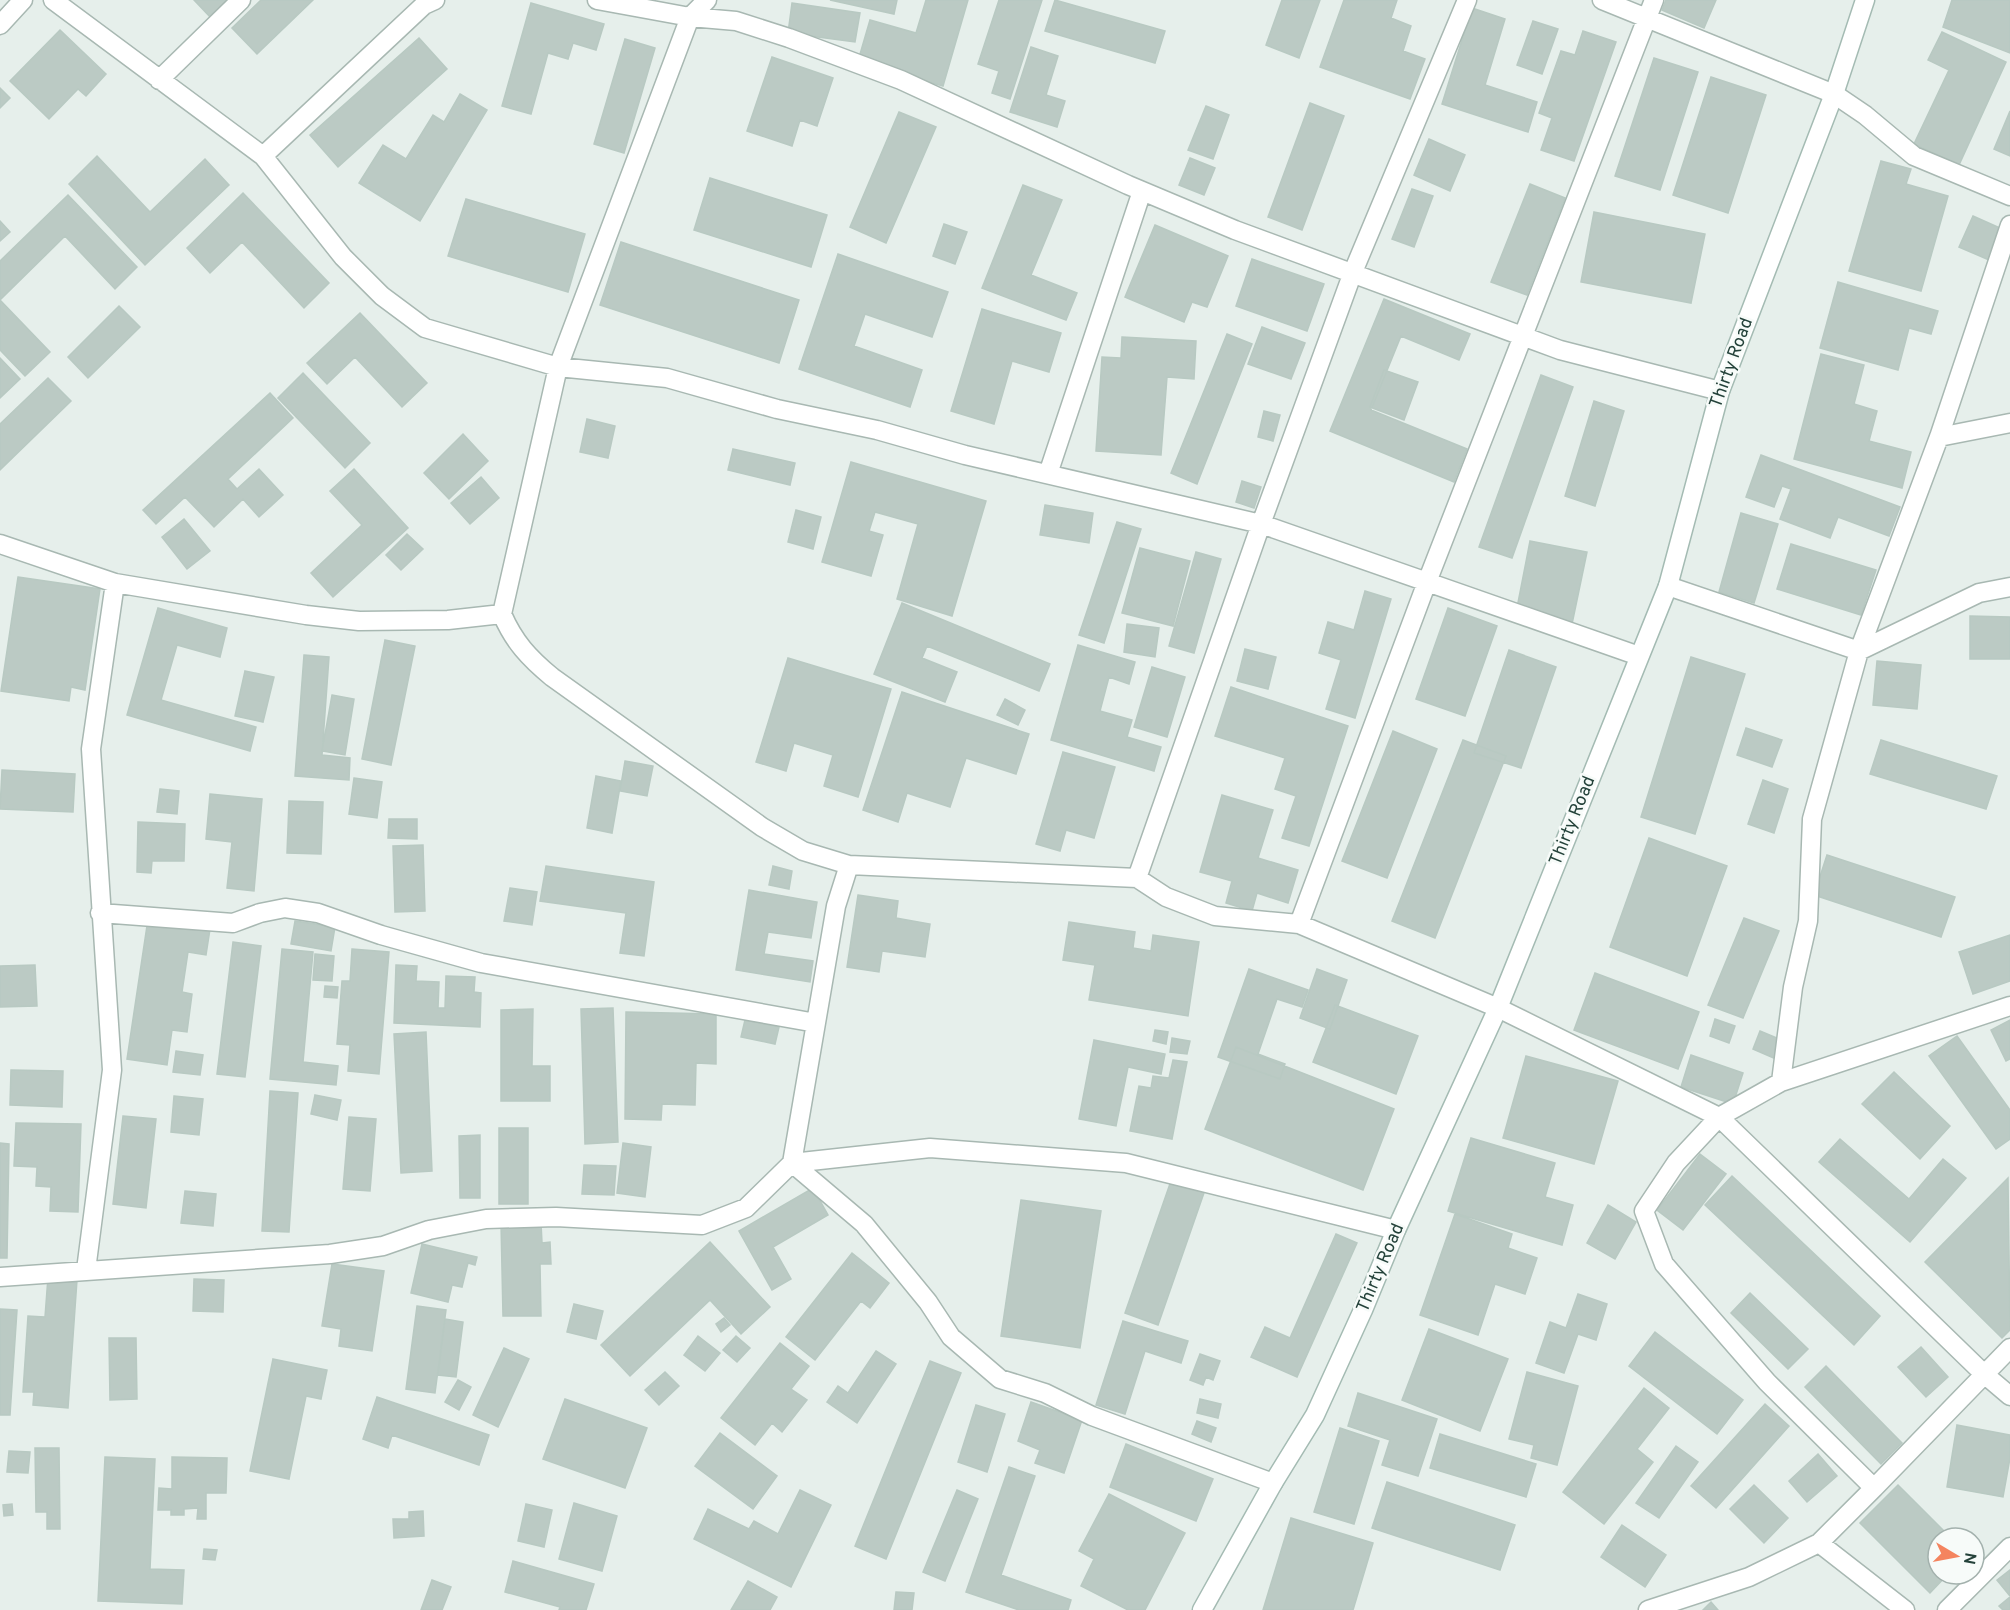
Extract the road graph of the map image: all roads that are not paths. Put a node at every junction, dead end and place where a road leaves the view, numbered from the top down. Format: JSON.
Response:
{"nodes":[{"id":1,"x":23,"y":0,"type":"edge"},
{"id":2,"x":53,"y":0,"type":"edge"},
{"id":3,"x":242,"y":0,"type":"edge"},
{"id":4,"x":435,"y":0,"type":"edge"},
{"id":5,"x":597,"y":0,"type":"edge"},
{"id":6,"x":708,"y":0,"type":"edge"},
{"id":7,"x":1467,"y":0,"type":"edge"},
{"id":8,"x":1602,"y":0,"type":"edge"},
{"id":9,"x":1654,"y":0,"type":"edge"},
{"id":10,"x":1865,"y":0,"type":"edge"},
{"id":11,"x":690,"y":17,"type":"junction"},
{"id":12,"x":1646,"y":18,"type":"junction"},
{"id":13,"x":0,"y":25,"type":"edge"},
{"id":14,"x":159,"y":80,"type":"junction"},
{"id":15,"x":1834,"y":94,"type":"junction"},
{"id":16,"x":263,"y":156,"type":"junction"},
{"id":17,"x":1142,"y":191,"type":"junction"},
{"id":18,"x":2010,"y":196,"type":"edge"},
{"id":19,"x":2010,"y":225,"type":"edge"},
{"id":20,"x":1353,"y":272,"type":"junction"},
{"id":21,"x":1524,"y":335,"type":"junction"},
{"id":22,"x":558,"y":367,"type":"junction"},
{"id":23,"x":1720,"y":391,"type":"junction"},
{"id":24,"x":2010,"y":423,"type":"edge"},
{"id":25,"x":1940,"y":437,"type":"junction"},
{"id":26,"x":1047,"y":474,"type":"junction"},
{"id":27,"x":1261,"y":524,"type":"junction"},
{"id":28,"x":0,"y":544,"type":"edge"},
{"id":29,"x":1427,"y":582,"type":"junction"},
{"id":30,"x":115,"y":583,"type":"junction"},
{"id":31,"x":1668,"y":586,"type":"junction"},
{"id":32,"x":2010,"y":587,"type":"edge"},
{"id":33,"x":502,"y":614,"type":"junction"},
{"id":34,"x":1859,"y":651,"type":"junction"},
{"id":35,"x":1639,"y":656,"type":"junction"},
{"id":36,"x":849,"y":865,"type":"junction"},
{"id":37,"x":1137,"y":879,"type":"junction"},
{"id":38,"x":100,"y":913,"type":"junction"},
{"id":39,"x":1299,"y":924,"type":"junction"},
{"id":40,"x":2010,"y":1006,"type":"edge"},
{"id":41,"x":1498,"y":1008,"type":"junction"},
{"id":42,"x":816,"y":1023,"type":"junction"},
{"id":43,"x":1781,"y":1082,"type":"junction"},
{"id":44,"x":1719,"y":1117,"type":"junction"},
{"id":45,"x":792,"y":1163,"type":"junction"},
{"id":46,"x":1396,"y":1230,"type":"junction"},
{"id":47,"x":86,"y":1270,"type":"junction"},
{"id":48,"x":0,"y":1277,"type":"edge"},
{"id":49,"x":2010,"y":1348,"type":"edge"},
{"id":50,"x":1984,"y":1374,"type":"junction"},
{"id":51,"x":2010,"y":1396,"type":"edge"},
{"id":52,"x":1273,"y":1483,"type":"junction"},
{"id":53,"x":1874,"y":1488,"type":"junction"},
{"id":54,"x":1819,"y":1543,"type":"junction"},
{"id":55,"x":2010,"y":1547,"type":"edge"},
{"id":56,"x":1202,"y":1610,"type":"edge"},
{"id":57,"x":1648,"y":1610,"type":"edge"},
{"id":58,"x":1905,"y":1610,"type":"edge"},
{"id":59,"x":1947,"y":1610,"type":"edge"}],
"edges":[{"from":1,"to":13,"type":"street"},
{"from":2,"to":14,"type":"street"},
{"from":3,"to":14,"type":"street"},
{"from":4,"to":16,"type":"street"},
{"from":5,"to":11,"type":"street"},
{"from":6,"to":11,"type":"street"},
{"from":7,"to":20,"type":"street"},
{"from":8,"to":12,"type":"street"},
{"from":9,"to":12,"type":"street"},
{"from":10,"to":15,"type":"street","name":"Thirty Road"},
{"from":11,"to":17,"type":"street"},
{"from":11,"to":22,"type":"street"},
{"from":12,"to":15,"type":"street"},
{"from":12,"to":21,"type":"street"},
{"from":14,"to":16,"type":"street"},
{"from":15,"to":18,"type":"street"},
{"from":15,"to":23,"type":"street","name":"Thirty Road"},
{"from":16,"to":22,"type":"street"},
{"from":17,"to":20,"type":"street"},
{"from":17,"to":26,"type":"street"},
{"from":19,"to":25,"type":"street"},
{"from":20,"to":21,"type":"street"},
{"from":20,"to":27,"type":"street"},
{"from":21,"to":23,"type":"street"},
{"from":21,"to":29,"type":"street"},
{"from":22,"to":26,"type":"street"},
{"from":22,"to":33,"type":"street"},
{"from":23,"to":31,"type":"street","name":"Thirty Road"},
{"from":24,"to":25,"type":"street"},
{"from":25,"to":34,"type":"street"},
{"from":26,"to":27,"type":"street"},
{"from":27,"to":29,"type":"street"},
{"from":27,"to":37,"type":"street"},
{"from":28,"to":30,"type":"street"},
{"from":29,"to":35,"type":"street"},
{"from":29,"to":39,"type":"street"},
{"from":30,"to":33,"type":"street"},
{"from":30,"to":38,"type":"street"},
{"from":31,"to":34,"type":"street"},
{"from":31,"to":35,"type":"street","name":"Thirty Road"},
{"from":32,"to":34,"type":"street"},
{"from":33,"to":36,"type":"street"},
{"from":34,"to":43,"type":"street"},
{"from":35,"to":41,"type":"street","name":"Thirty Road"},
{"from":36,"to":37,"type":"street"},
{"from":36,"to":42,"type":"street"},
{"from":37,"to":39,"type":"street"},
{"from":38,"to":42,"type":"street"},
{"from":38,"to":47,"type":"street"},
{"from":39,"to":41,"type":"street"},
{"from":40,"to":43,"type":"street"},
{"from":41,"to":44,"type":"street"},
{"from":41,"to":46,"type":"street","name":"Thirty Road"},
{"from":42,"to":45,"type":"street"},
{"from":43,"to":44,"type":"street"},
{"from":44,"to":50,"type":"street"},
{"from":44,"to":53,"type":"street"},
{"from":45,"to":46,"type":"street"},
{"from":45,"to":47,"type":"street"},
{"from":45,"to":52,"type":"street"},
{"from":46,"to":52,"type":"street","name":"Thirty Road"},
{"from":47,"to":48,"type":"street"},
{"from":49,"to":50,"type":"street"},
{"from":50,"to":51,"type":"street"},
{"from":50,"to":53,"type":"street"},
{"from":52,"to":56,"type":"street","name":"Thirty Road"},
{"from":53,"to":54,"type":"street"},
{"from":54,"to":57,"type":"street"},
{"from":54,"to":58,"type":"street"},
{"from":55,"to":59,"type":"street"}]}
